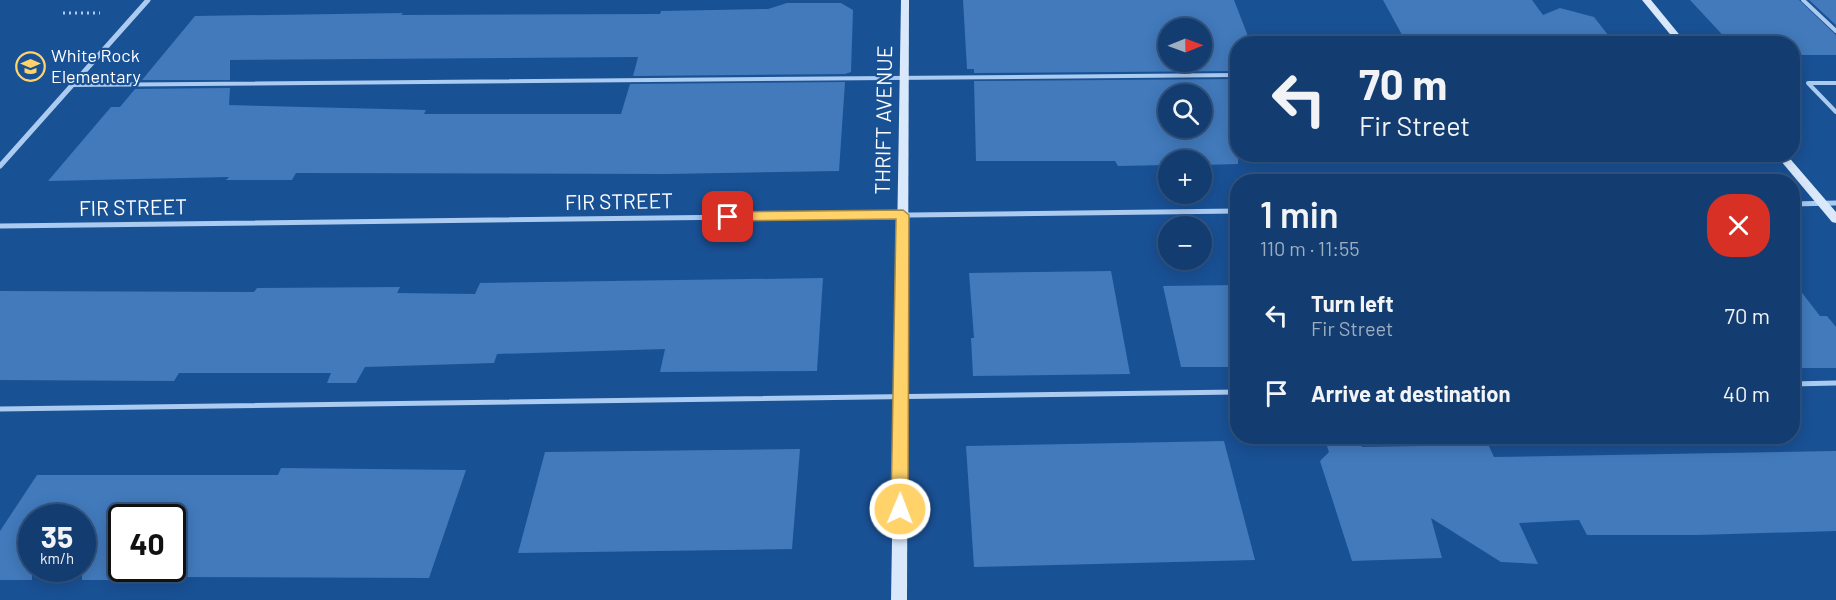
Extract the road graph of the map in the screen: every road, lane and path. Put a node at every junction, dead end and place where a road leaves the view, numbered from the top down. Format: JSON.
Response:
{"nodes":[{"id":1,"x":148,"y":0,"type":"edge"},
{"id":2,"x":905,"y":0,"type":"edge"},
{"id":3,"x":1646,"y":0,"type":"edge"},
{"id":4,"x":1803,"y":0,"type":"edge"},
{"id":5,"x":63,"y":13,"type":"dead end"},
{"id":6,"x":100,"y":13,"type":"dead end"},
{"id":7,"x":1836,"y":31,"type":"edge"},
{"id":8,"x":1676,"y":36,"type":"edge"},
{"id":9,"x":1230,"y":75,"type":"edge"},
{"id":10,"x":904,"y":78,"type":"junction"},
{"id":11,"x":1836,"y":83,"type":"edge"},
{"id":12,"x":72,"y":85,"type":"junction"},
{"id":13,"x":1836,"y":112,"type":"edge"},
{"id":14,"x":1787,"y":162,"type":"edge"},
{"id":15,"x":0,"y":166,"type":"edge"},
{"id":16,"x":1797,"y":174,"type":"edge"},
{"id":17,"x":1800,"y":177,"type":"edge"},
{"id":18,"x":1836,"y":203,"type":"edge"},
{"id":19,"x":1800,"y":204,"type":"edge"},
{"id":20,"x":1823,"y":204,"type":"junction"},
{"id":21,"x":1230,"y":211,"type":"edge"},
{"id":22,"x":903,"y":215,"type":"junction"},
{"id":23,"x":1836,"y":219,"type":"edge"},
{"id":24,"x":0,"y":226,"type":"edge"},
{"id":25,"x":1836,"y":383,"type":"edge"},
{"id":26,"x":1800,"y":384,"type":"edge"},
{"id":27,"x":1230,"y":392,"type":"edge"},
{"id":28,"x":901,"y":396,"type":"junction"},
{"id":29,"x":0,"y":409,"type":"edge"},
{"id":30,"x":898,"y":600,"type":"edge"}],
"edges":[{"from":1,"to":12,"type":"street"},
{"from":2,"to":10,"type":"street","name":"THRIFT AVENUE"},
{"from":3,"to":8,"type":"street"},
{"from":4,"to":7,"type":"lane"},
{"from":5,"to":6,"type":"path"},
{"from":9,"to":10,"type":"lane"},
{"from":10,"to":12,"type":"lane"},
{"from":10,"to":22,"type":"street","name":"THRIFT AVENUE"},
{"from":11,"to":13,"type":"lane"},
{"from":12,"to":15,"type":"street"},
{"from":14,"to":16,"type":"street"},
{"from":17,"to":20,"type":"street"},
{"from":18,"to":20,"type":"street"},
{"from":19,"to":20,"type":"street"},
{"from":20,"to":23,"type":"street"},
{"from":21,"to":22,"type":"street","name":"FIR STREET"},
{"from":22,"to":24,"type":"street","name":"FIR STREET"},
{"from":22,"to":28,"type":"street","name":"THRIFT AVENUE"},
{"from":25,"to":26,"type":"lane"},
{"from":27,"to":28,"type":"lane"},
{"from":28,"to":29,"type":"lane"},
{"from":28,"to":30,"type":"street","name":"THRIFT AVENUE"}]}
